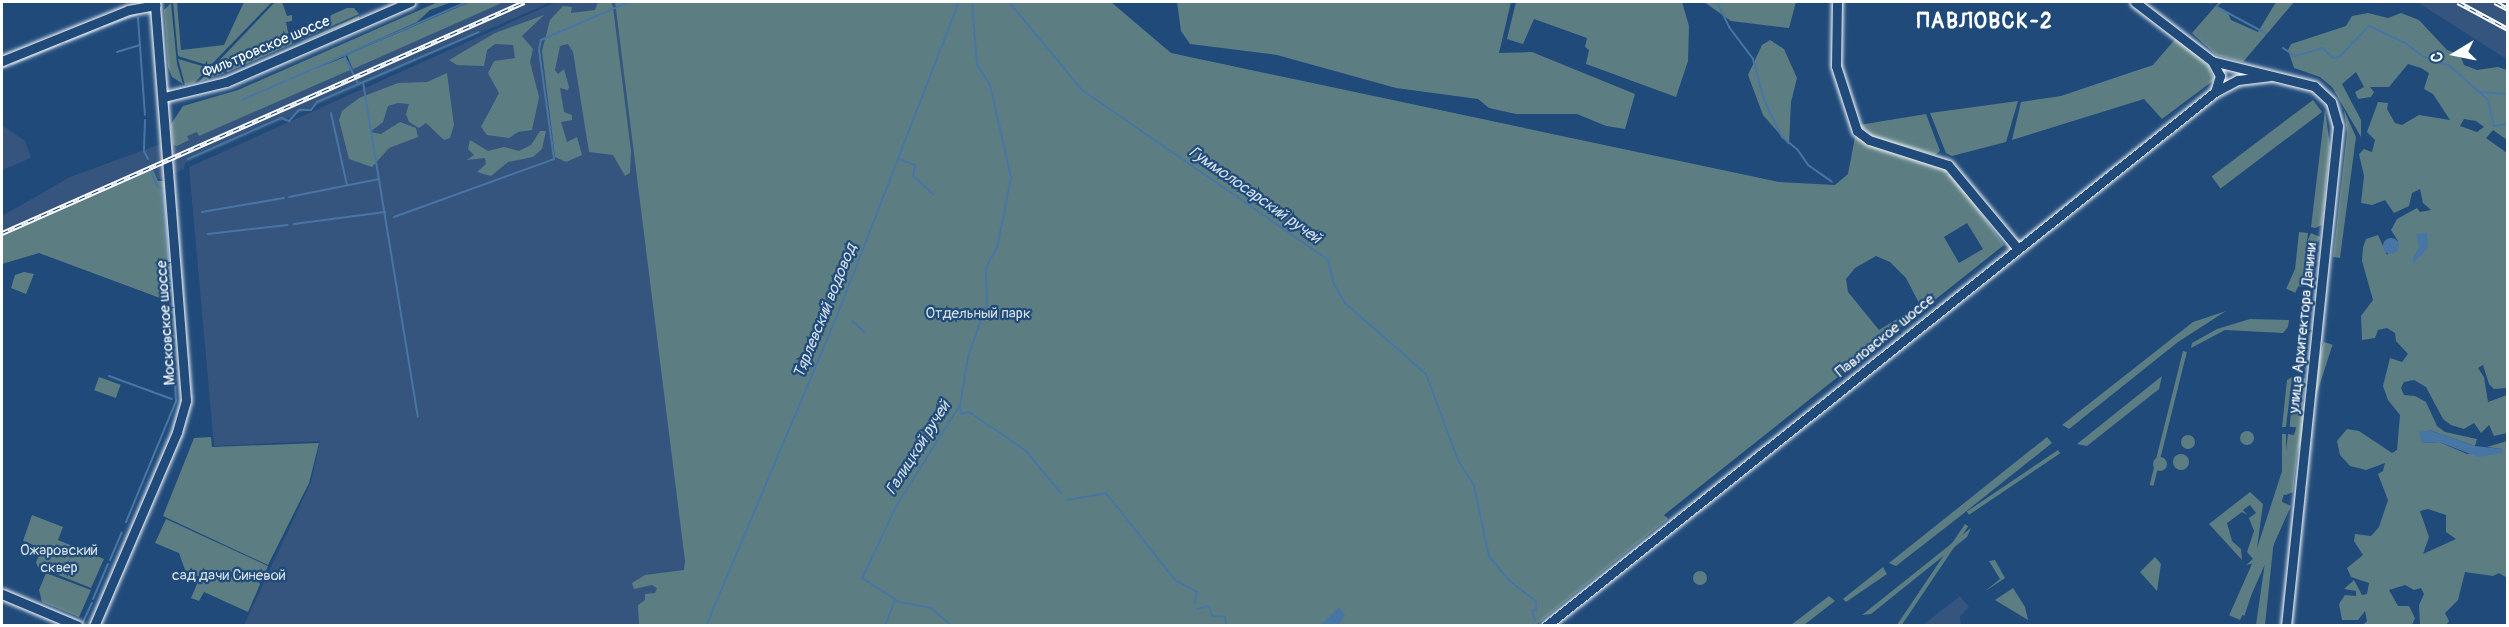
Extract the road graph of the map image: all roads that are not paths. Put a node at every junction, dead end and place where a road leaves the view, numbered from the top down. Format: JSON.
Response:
{"nodes":[{"id":1,"x":410,"y":2,"type":"edge"},
{"id":2,"x":1837,"y":2,"type":"edge"},
{"id":3,"x":2135,"y":2,"type":"edge"},
{"id":4,"x":156,"y":3,"type":"edge"},
{"id":5,"x":2,"y":61,"type":"edge"},
{"id":6,"x":2212,"y":61,"type":"junction"},
{"id":7,"x":2272,"y":75,"type":"junction"},
{"id":8,"x":2215,"y":92,"type":"junction"},
{"id":9,"x":164,"y":98,"type":"junction"},
{"id":10,"x":2018,"y":249,"type":"junction"},
{"id":11,"x":2,"y":594,"type":"edge"},
{"id":12,"x":78,"y":626,"type":"edge"},
{"id":13,"x":94,"y":626,"type":"edge"},
{"id":14,"x":1546,"y":626,"type":"edge"},
{"id":15,"x":2286,"y":626,"type":"edge"}],
"edges":[{"from":1,"to":9,"type":"main road","name":"Фильтровское шоссе"},
{"from":2,"to":10,"type":"main road"},
{"from":3,"to":6,"type":"main road"},
{"from":4,"to":5,"type":"main road"},
{"from":4,"to":9,"type":"main road","name":"Московское шоссе"},
{"from":6,"to":7,"type":"main road","name":"улица Архитектора Данини"},
{"from":6,"to":8,"type":"main road"},
{"from":7,"to":8,"type":"main road","name":"улица Архитектора Данини"},
{"from":7,"to":15,"type":"main road","name":"улица Архитектора Данини"},
{"from":8,"to":10,"type":"main road","name":"Павловское шоссе"},
{"from":9,"to":13,"type":"main road","name":"Московское шоссе"},
{"from":10,"to":14,"type":"main road","name":"Павловское шоссе"},
{"from":11,"to":12,"type":"main road"}]}
